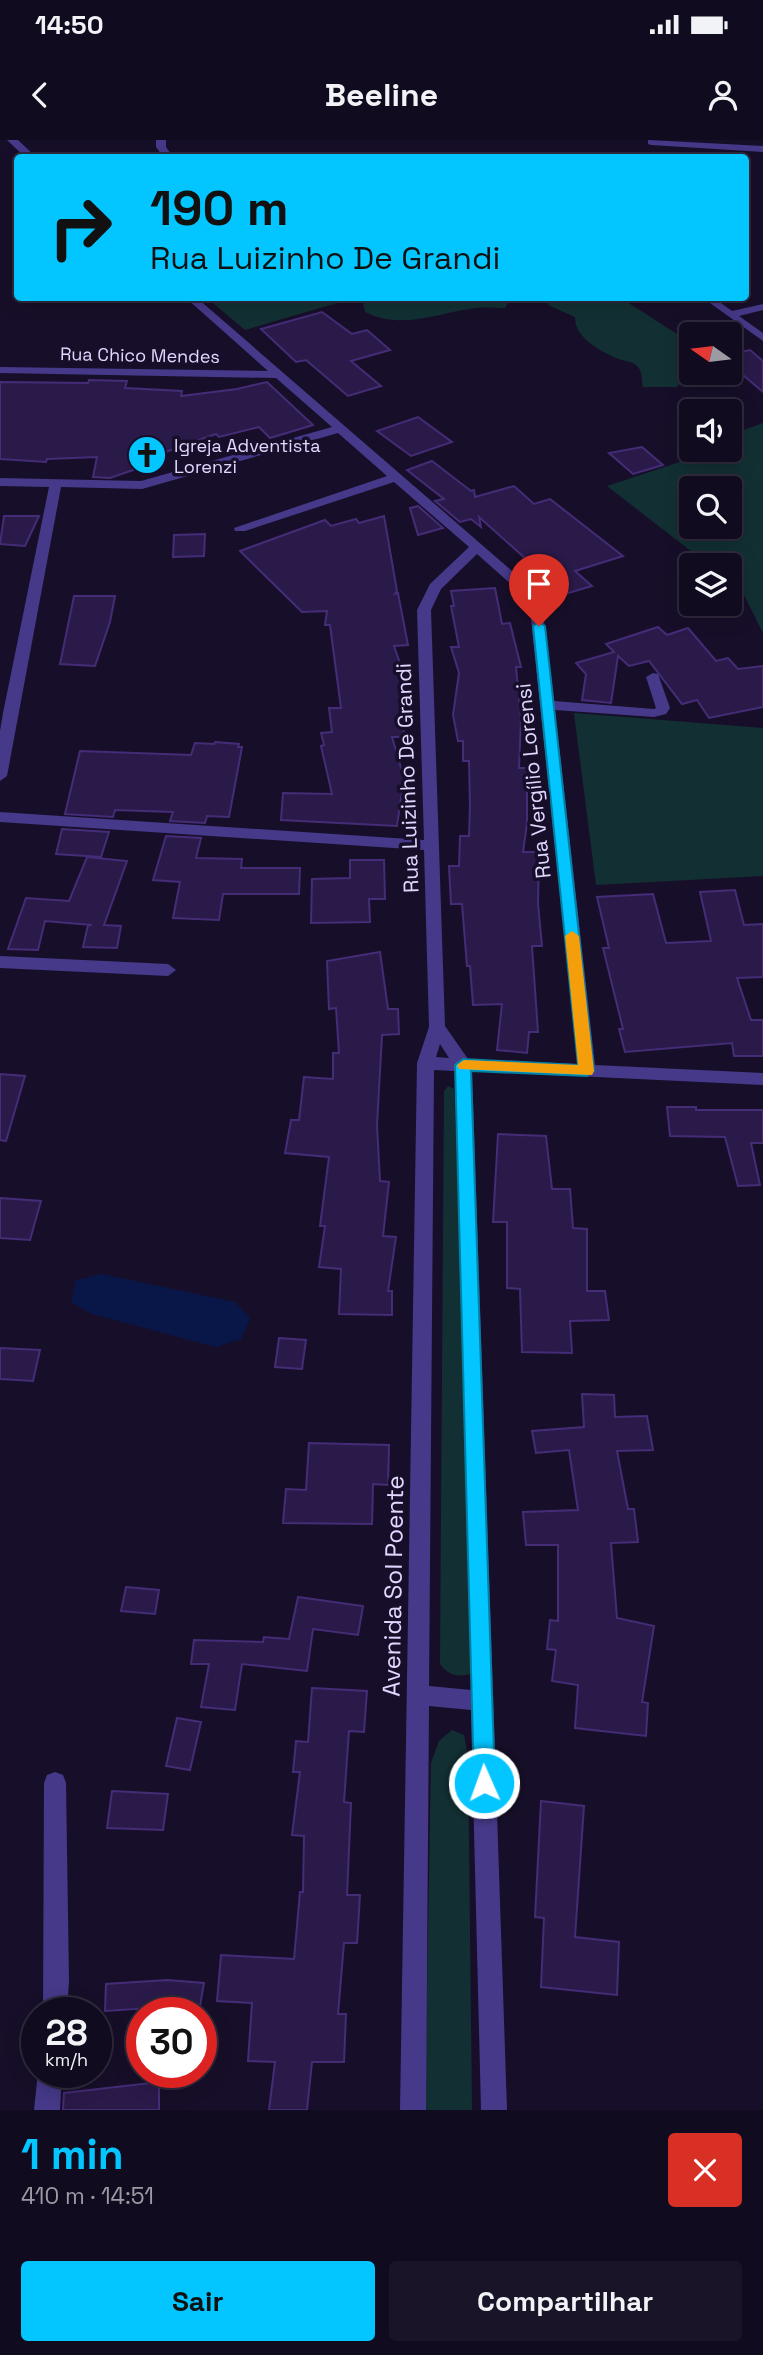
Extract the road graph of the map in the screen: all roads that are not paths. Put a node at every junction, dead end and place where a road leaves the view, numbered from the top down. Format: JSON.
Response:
{"nodes":[{"id":1,"x":12,"y":140,"type":"edge"},
{"id":2,"x":649,"y":144,"type":"edge"},
{"id":3,"x":763,"y":149,"type":"edge"},
{"id":4,"x":28,"y":154,"type":"edge"},
{"id":5,"x":194,"y":301,"type":"edge"},
{"id":6,"x":712,"y":301,"type":"edge"},
{"id":7,"x":763,"y":307,"type":"edge"},
{"id":8,"x":732,"y":314,"type":"junction"},
{"id":9,"x":763,"y":338,"type":"edge"},
{"id":10,"x":0,"y":370,"type":"edge"},
{"id":11,"x":280,"y":375,"type":"junction"},
{"id":12,"x":341,"y":428,"type":"junction"},
{"id":13,"x":396,"y":477,"type":"junction"},
{"id":14,"x":0,"y":482,"type":"edge"},
{"id":15,"x":56,"y":484,"type":"junction"},
{"id":16,"x":240,"y":528,"type":"dead end"},
{"id":17,"x":477,"y":547,"type":"junction"},
{"id":18,"x":653,"y":677,"type":"dead end"},
{"id":19,"x":548,"y":705,"type":"junction"},
{"id":20,"x":0,"y":776,"type":"edge"},
{"id":21,"x":0,"y":817,"type":"edge"},
{"id":22,"x":432,"y":846,"type":"junction"},
{"id":23,"x":0,"y":962,"type":"edge"},
{"id":24,"x":168,"y":970,"type":"dead end"},
{"id":25,"x":437,"y":1027,"type":"junction"},
{"id":26,"x":426,"y":1063,"type":"junction"},
{"id":27,"x":463,"y":1065,"type":"junction"},
{"id":28,"x":587,"y":1071,"type":"junction"},
{"id":29,"x":763,"y":1079,"type":"edge"},
{"id":30,"x":418,"y":1695,"type":"junction"},
{"id":31,"x":482,"y":1701,"type":"junction"},
{"id":32,"x":55,"y":1783,"type":"dead end"},
{"id":33,"x":56,"y":1997,"type":"edge"},
{"id":34,"x":49,"y":2088,"type":"edge"},
{"id":35,"x":47,"y":2110,"type":"edge"},
{"id":36,"x":413,"y":2110,"type":"edge"},
{"id":37,"x":494,"y":2110,"type":"edge"}],
"edges":[{"from":1,"to":4,"type":"street"},
{"from":2,"to":3,"type":"street"},
{"from":5,"to":11,"type":"street","name":"Rua Vergílio Lorensi"},
{"from":6,"to":8,"type":"street"},
{"from":7,"to":8,"type":"street"},
{"from":8,"to":9,"type":"street"},
{"from":10,"to":11,"type":"street","name":"Rua Chico Mendes"},
{"from":11,"to":12,"type":"street","name":"Rua Vergílio Lorensi"},
{"from":12,"to":13,"type":"street","name":"Rua Vergílio Lorensi"},
{"from":12,"to":15,"type":"street"},
{"from":13,"to":16,"type":"street"},
{"from":13,"to":17,"type":"street","name":"Rua Vergílio Lorensi"},
{"from":14,"to":15,"type":"street"},
{"from":15,"to":20,"type":"street"},
{"from":17,"to":19,"type":"street","name":"Rua Vergílio Lorensi"},
{"from":17,"to":22,"type":"street","name":"Rua Luizinho De Grandi"},
{"from":18,"to":19,"type":"street"},
{"from":19,"to":28,"type":"street","name":"Rua Vergílio Lorensi"},
{"from":21,"to":22,"type":"street"},
{"from":22,"to":25,"type":"street","name":"Rua Luizinho De Grandi"},
{"from":23,"to":24,"type":"street"},
{"from":25,"to":26,"type":"street","name":"Rua Luizinho De Grandi"},
{"from":25,"to":27,"type":"street"},
{"from":26,"to":27,"type":"street"},
{"from":26,"to":30,"type":"street","name":"Avenida Sol Poente"},
{"from":27,"to":28,"type":"street"},
{"from":27,"to":31,"type":"street"},
{"from":28,"to":29,"type":"street"},
{"from":30,"to":31,"type":"street"},
{"from":30,"to":36,"type":"street","name":"Avenida Sol Poente"},
{"from":31,"to":37,"type":"street"},
{"from":32,"to":33,"type":"street"},
{"from":34,"to":35,"type":"street"}]}
